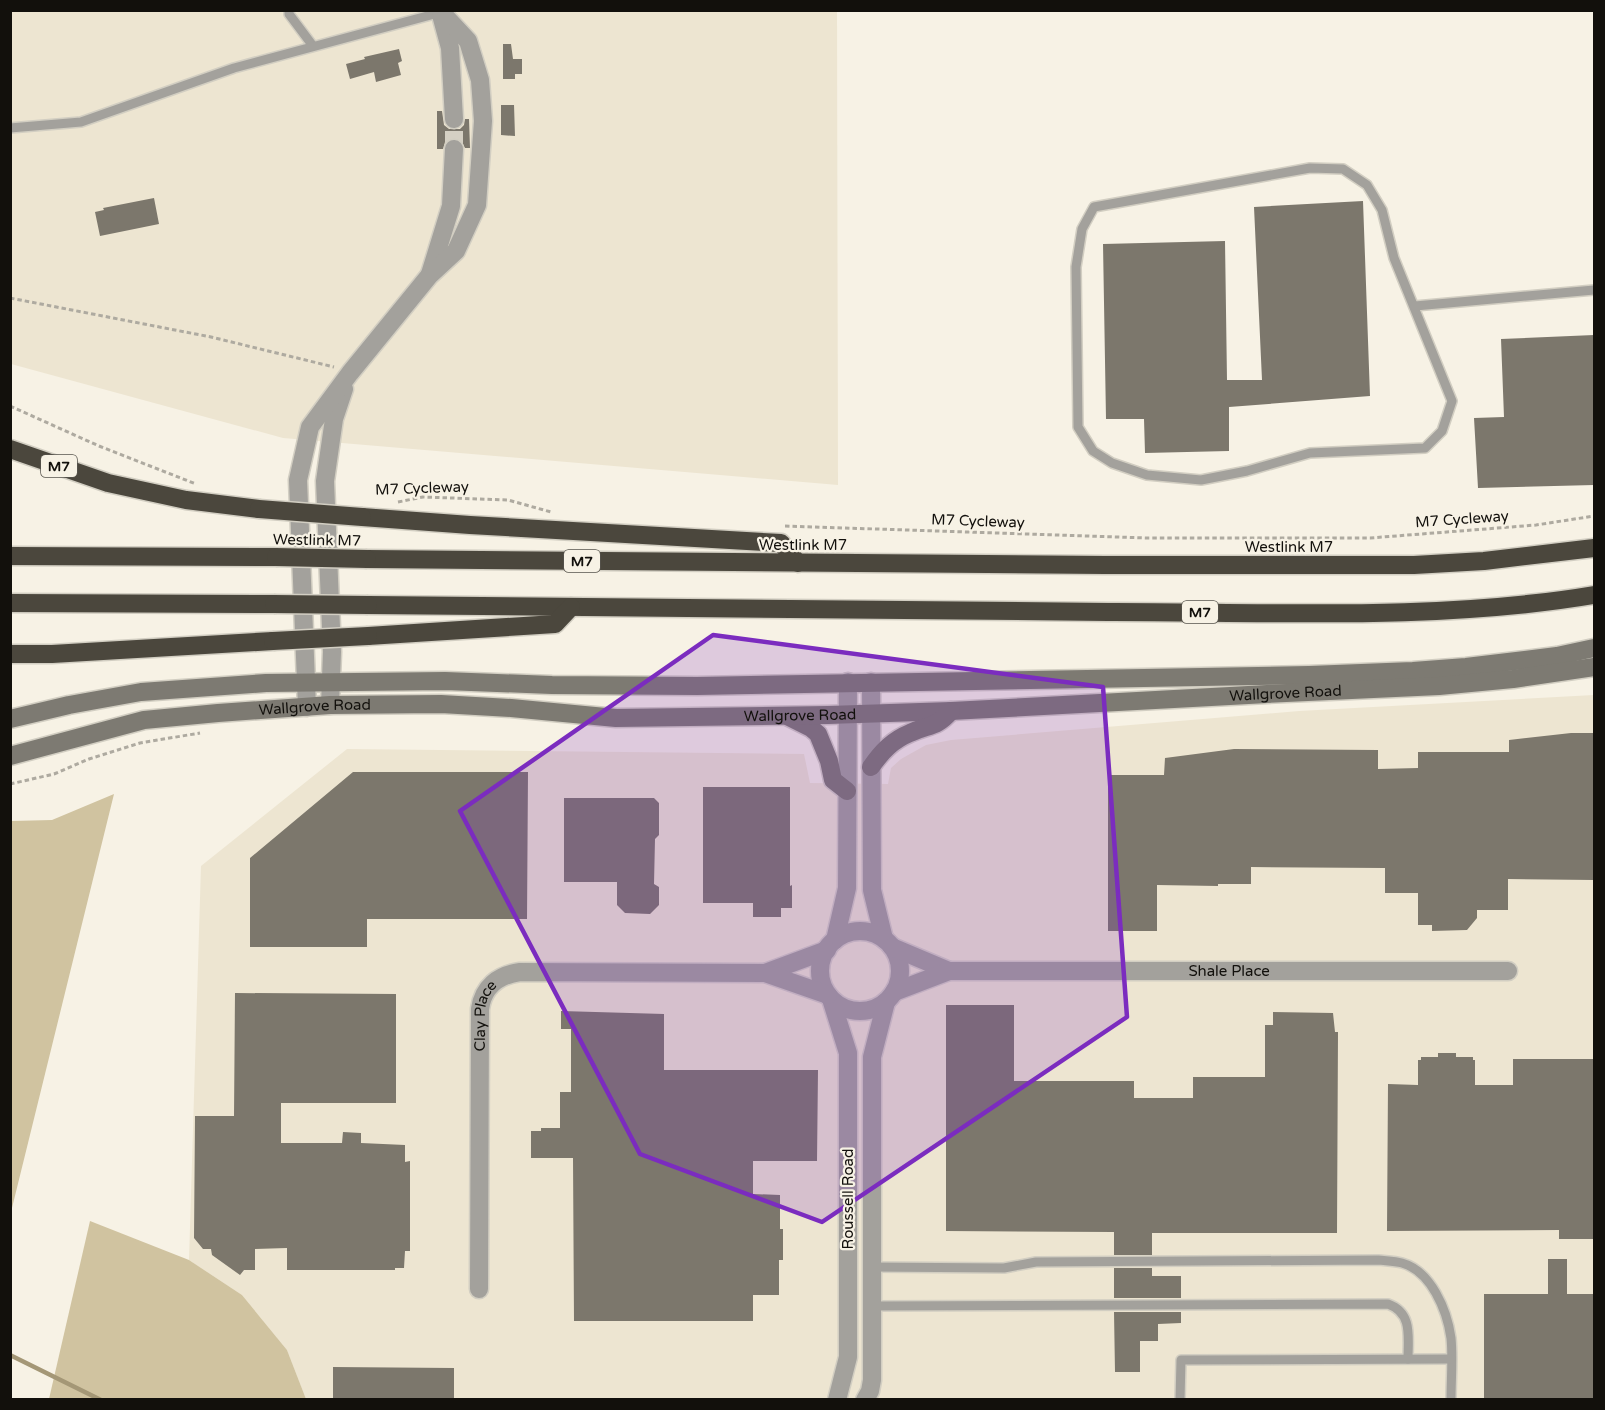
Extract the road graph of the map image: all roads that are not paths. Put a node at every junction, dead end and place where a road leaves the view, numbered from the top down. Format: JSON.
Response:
{"nodes":[{"id":1,"x":290,"y":10,"type":"edge"},
{"id":2,"x":442,"y":11,"type":"edge"},
{"id":3,"x":313,"y":46,"type":"junction"},
{"id":4,"x":454,"y":119,"type":"tunnel mouth"},
{"id":5,"x":10,"y":128,"type":"edge"},
{"id":6,"x":454,"y":148,"type":"tunnel mouth"},
{"id":7,"x":429,"y":276,"type":"junction"},
{"id":8,"x":1594,"y":290,"type":"edge"},
{"id":9,"x":1415,"y":306,"type":"junction"},
{"id":10,"x":350,"y":373,"type":"junction"},
{"id":11,"x":10,"y":449,"type":"edge"},
{"id":12,"x":1594,"y":548,"type":"edge"},
{"id":13,"x":10,"y":556,"type":"edge"},
{"id":14,"x":798,"y":563,"type":"junction"},
{"id":15,"x":1594,"y":595,"type":"edge"},
{"id":16,"x":10,"y":603,"type":"edge"},
{"id":17,"x":571,"y":607,"type":"junction"},
{"id":18,"x":1594,"y":648,"type":"edge"},
{"id":19,"x":10,"y":654,"type":"edge"},
{"id":20,"x":1594,"y":667,"type":"edge"},
{"id":21,"x":331,"y":682,"type":"junction"},
{"id":22,"x":848,"y":682,"type":"junction"},
{"id":23,"x":871,"y":682,"type":"junction"},
{"id":24,"x":307,"y":683,"type":"junction"},
{"id":25,"x":330,"y":705,"type":"junction"},
{"id":26,"x":307,"y":707,"type":"junction"},
{"id":27,"x":951,"y":711,"type":"junction"},
{"id":28,"x":848,"y":714,"type":"junction"},
{"id":29,"x":872,"y":714,"type":"junction"},
{"id":30,"x":787,"y":715,"type":"junction"},
{"id":31,"x":10,"y":719,"type":"edge"},
{"id":32,"x":13,"y":755,"type":"edge"},
{"id":33,"x":871,"y":767,"type":"junction"},
{"id":34,"x":847,"y":792,"type":"junction"},
{"id":35,"x":888,"y":943,"type":"junction"},
{"id":36,"x":831,"y":945,"type":"junction"},
{"id":37,"x":949,"y":971,"type":"junction"},
{"id":38,"x":1508,"y":971,"type":"dead end"},
{"id":39,"x":765,"y":973,"type":"junction"},
{"id":40,"x":830,"y":997,"type":"junction"},
{"id":41,"x":890,"y":997,"type":"junction"},
{"id":42,"x":872,"y":1267,"type":"junction"},
{"id":43,"x":479,"y":1289,"type":"dead end"},
{"id":44,"x":872,"y":1306,"type":"junction"},
{"id":45,"x":1408,"y":1359,"type":"junction"},
{"id":46,"x":1451,"y":1359,"type":"junction"},
{"id":47,"x":837,"y":1400,"type":"edge"},
{"id":48,"x":865,"y":1400,"type":"edge"},
{"id":49,"x":1180,"y":1400,"type":"edge"},
{"id":50,"x":1451,"y":1400,"type":"edge"}],
"edges":[{"from":1,"to":3,"type":"lane"},
{"from":2,"to":3,"type":"lane"},
{"from":2,"to":4,"type":"street"},
{"from":2,"to":7,"type":"street"},
{"from":3,"to":5,"type":"lane"},
{"from":6,"to":7,"type":"street"},
{"from":7,"to":10,"type":"street"},
{"from":8,"to":9,"type":"lane"},
{"from":9,"to":9,"type":"lane"},
{"from":10,"to":21,"type":"street"},
{"from":10,"to":24,"type":"street"},
{"from":11,"to":14,"type":"highway","number":"M7","bridge":true},
{"from":12,"to":14,"type":"highway","name":"Westlink M7","number":"M7"},
{"from":13,"to":14,"type":"highway","name":"Westlink M7","number":"M7","bridge":true},
{"from":15,"to":17,"type":"highway","number":"M7"},
{"from":16,"to":17,"type":"highway","number":"M7","bridge":true},
{"from":17,"to":19,"type":"highway","bridge":true},
{"from":18,"to":23,"type":"main road","name":"Wallgrove Road"},
{"from":20,"to":27,"type":"main road","name":"Wallgrove Road"},
{"from":21,"to":22,"type":"main road","name":"Wallgrove Road"},
{"from":21,"to":24,"type":"main road","name":"Wallgrove Road"},
{"from":21,"to":25,"type":"street"},
{"from":22,"to":23,"type":"main road","name":"Wallgrove Road"},
{"from":22,"to":28,"type":"street"},
{"from":23,"to":29,"type":"street"},
{"from":24,"to":26,"type":"street"},
{"from":24,"to":31,"type":"main road","name":"Wallgrove Road"},
{"from":25,"to":26,"type":"main road","name":"Wallgrove Road"},
{"from":25,"to":30,"type":"main road","name":"Wallgrove Road"},
{"from":26,"to":32,"type":"main road","name":"Wallgrove Road"},
{"from":27,"to":29,"type":"main road","name":"Wallgrove Road"},
{"from":27,"to":33,"type":"main road"},
{"from":28,"to":29,"type":"main road","name":"Wallgrove Road"},
{"from":28,"to":30,"type":"main road","name":"Wallgrove Road"},
{"from":28,"to":34,"type":"street"},
{"from":29,"to":33,"type":"street"},
{"from":30,"to":34,"type":"main road"},
{"from":33,"to":35,"type":"street"},
{"from":34,"to":36,"type":"street"},
{"from":35,"to":36,"type":"street"},
{"from":35,"to":37,"type":"street","name":"Shale Place"},
{"from":35,"to":41,"type":"street"},
{"from":36,"to":39,"type":"street","name":"Clay Place"},
{"from":36,"to":40,"type":"street"},
{"from":37,"to":38,"type":"street","name":"Shale Place"},
{"from":37,"to":41,"type":"street","name":"Shale Place"},
{"from":39,"to":40,"type":"street","name":"Clay Place"},
{"from":39,"to":43,"type":"street","name":"Clay Place"},
{"from":40,"to":41,"type":"street"},
{"from":40,"to":47,"type":"street","name":"Roussell Road"},
{"from":41,"to":42,"type":"street","name":"Roussell Road"},
{"from":42,"to":44,"type":"street","name":"Roussell Road"},
{"from":42,"to":46,"type":"lane"},
{"from":44,"to":45,"type":"lane"},
{"from":44,"to":48,"type":"street","name":"Roussell Road"},
{"from":45,"to":46,"type":"lane"},
{"from":45,"to":49,"type":"lane"},
{"from":46,"to":50,"type":"lane"}]}
